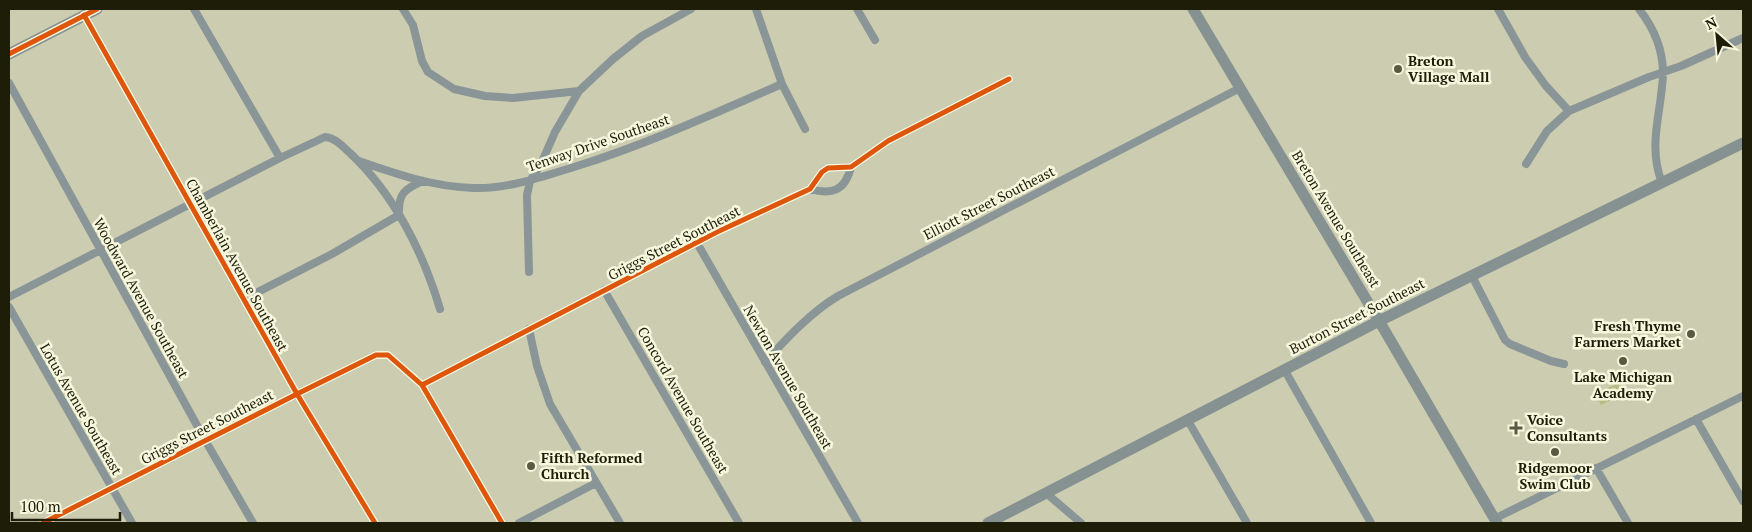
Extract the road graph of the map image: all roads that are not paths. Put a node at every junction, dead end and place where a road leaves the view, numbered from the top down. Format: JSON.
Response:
{"nodes":[{"id":1,"x":97,"y":9,"type":"edge"},
{"id":2,"x":194,"y":9,"type":"edge"},
{"id":3,"x":403,"y":9,"type":"edge"},
{"id":4,"x":691,"y":9,"type":"edge"},
{"id":5,"x":756,"y":9,"type":"edge"},
{"id":6,"x":857,"y":9,"type":"edge"},
{"id":7,"x":1193,"y":9,"type":"edge"},
{"id":8,"x":1498,"y":9,"type":"edge"},
{"id":9,"x":1639,"y":9,"type":"edge"},
{"id":10,"x":84,"y":15,"type":"junction"},
{"id":11,"x":1743,"y":38,"type":"edge"},
{"id":12,"x":875,"y":40,"type":"dead end"},
{"id":13,"x":9,"y":54,"type":"edge"},
{"id":14,"x":1663,"y":72,"type":"junction"},
{"id":15,"x":1009,"y":79,"type":"dead end"},
{"id":16,"x":9,"y":83,"type":"edge"},
{"id":17,"x":782,"y":84,"type":"junction"},
{"id":18,"x":1240,"y":88,"type":"junction"},
{"id":19,"x":579,"y":91,"type":"junction"},
{"id":20,"x":1570,"y":111,"type":"junction"},
{"id":21,"x":805,"y":129,"type":"dead end"},
{"id":22,"x":1743,"y":142,"type":"edge"},
{"id":23,"x":280,"y":158,"type":"junction"},
{"id":24,"x":358,"y":160,"type":"junction"},
{"id":25,"x":1526,"y":164,"type":"dead end"},
{"id":26,"x":851,"y":167,"type":"junction"},
{"id":27,"x":423,"y":181,"type":"junction"},
{"id":28,"x":530,"y":181,"type":"junction"},
{"id":29,"x":1662,"y":183,"type":"junction"},
{"id":30,"x":810,"y":189,"type":"junction"},
{"id":31,"x":190,"y":205,"type":"junction"},
{"id":32,"x":399,"y":215,"type":"junction"},
{"id":33,"x":697,"y":243,"type":"junction"},
{"id":34,"x":101,"y":250,"type":"junction"},
{"id":35,"x":528,"y":272,"type":"dead end"},
{"id":36,"x":1472,"y":276,"type":"junction"},
{"id":37,"x":604,"y":290,"type":"junction"},
{"id":38,"x":9,"y":297,"type":"edge"},
{"id":39,"x":244,"y":299,"type":"junction"},
{"id":40,"x":9,"y":307,"type":"edge"},
{"id":41,"x":440,"y":309,"type":"dead end"},
{"id":42,"x":1379,"y":321,"type":"junction"},
{"id":43,"x":529,"y":329,"type":"junction"},
{"id":44,"x":765,"y":362,"type":"junction"},
{"id":45,"x":1564,"y":364,"type":"dead end"},
{"id":46,"x":1284,"y":369,"type":"junction"},
{"id":47,"x":422,"y":386,"type":"junction"},
{"id":48,"x":296,"y":394,"type":"junction"},
{"id":49,"x":1743,"y":396,"type":"edge"},
{"id":50,"x":1187,"y":419,"type":"junction"},
{"id":51,"x":1696,"y":419,"type":"junction"},
{"id":52,"x":205,"y":440,"type":"junction"},
{"id":53,"x":1596,"y":468,"type":"junction"},
{"id":54,"x":596,"y":482,"type":"junction"},
{"id":55,"x":112,"y":489,"type":"junction"},
{"id":56,"x":1046,"y":493,"type":"junction"},
{"id":57,"x":1743,"y":501,"type":"edge"},
{"id":58,"x":1495,"y":521,"type":"edge"},
{"id":59,"x":43,"y":523,"type":"edge"},
{"id":60,"x":132,"y":523,"type":"edge"},
{"id":61,"x":253,"y":523,"type":"edge"},
{"id":62,"x":375,"y":523,"type":"edge"},
{"id":63,"x":502,"y":523,"type":"edge"},
{"id":64,"x":519,"y":523,"type":"edge"},
{"id":65,"x":620,"y":523,"type":"edge"},
{"id":66,"x":739,"y":523,"type":"edge"},
{"id":67,"x":858,"y":523,"type":"edge"},
{"id":68,"x":988,"y":523,"type":"edge"},
{"id":69,"x":1081,"y":523,"type":"edge"},
{"id":70,"x":1247,"y":523,"type":"edge"},
{"id":71,"x":1371,"y":523,"type":"edge"},
{"id":72,"x":1628,"y":523,"type":"edge"}],
"edges":[{"from":1,"to":10,"type":"main road"},
{"from":2,"to":23,"type":"street"},
{"from":3,"to":19,"type":"street"},
{"from":4,"to":19,"type":"street"},
{"from":5,"to":17,"type":"street"},
{"from":6,"to":12,"type":"street"},
{"from":7,"to":18,"type":"main road","name":"Breton Avenue Southeast"},
{"from":8,"to":20,"type":"street"},
{"from":9,"to":14,"type":"street"},
{"from":10,"to":13,"type":"main road"},
{"from":10,"to":31,"type":"street","name":"Chamberlain Avenue Southeast"},
{"from":11,"to":14,"type":"street"},
{"from":14,"to":20,"type":"street"},
{"from":14,"to":29,"type":"street"},
{"from":15,"to":26,"type":"street","name":"Griggs Street Southeast"},
{"from":16,"to":34,"type":"street","name":"Woodward Avenue Southeast"},
{"from":17,"to":21,"type":"street"},
{"from":17,"to":28,"type":"street","name":"Tenway Drive Southeast"},
{"from":18,"to":42,"type":"main road","name":"Breton Avenue Southeast"},
{"from":18,"to":44,"type":"street","name":"Elliott Street Southeast"},
{"from":19,"to":28,"type":"street"},
{"from":20,"to":25,"type":"street"},
{"from":22,"to":29,"type":"main road","name":"Burton Street Southeast"},
{"from":23,"to":24,"type":"street"},
{"from":23,"to":31,"type":"street"},
{"from":24,"to":27,"type":"street","name":"Tenway Drive Southeast"},
{"from":24,"to":32,"type":"street"},
{"from":26,"to":30,"type":"street","name":"Griggs Street Southeast"},
{"from":26,"to":30,"type":"street","name":"Griggs Street Southeast"},
{"from":27,"to":28,"type":"street","name":"Tenway Drive Southeast"},
{"from":27,"to":32,"type":"street"},
{"from":28,"to":35,"type":"street"},
{"from":29,"to":36,"type":"main road","name":"Burton Street Southeast"},
{"from":30,"to":33,"type":"street","name":"Griggs Street Southeast"},
{"from":31,"to":34,"type":"street"},
{"from":31,"to":39,"type":"street","name":"Chamberlain Avenue Southeast"},
{"from":32,"to":39,"type":"street"},
{"from":32,"to":41,"type":"street"},
{"from":33,"to":37,"type":"street","name":"Griggs Street Southeast"},
{"from":33,"to":44,"type":"street","name":"Newton Avenue Southeast"},
{"from":34,"to":38,"type":"street"},
{"from":34,"to":52,"type":"street","name":"Woodward Avenue Southeast"},
{"from":36,"to":42,"type":"main road","name":"Burton Street Southeast"},
{"from":36,"to":45,"type":"street"},
{"from":37,"to":43,"type":"street","name":"Griggs Street Southeast"},
{"from":37,"to":66,"type":"street","name":"Concord Avenue Southeast"},
{"from":39,"to":48,"type":"street","name":"Chamberlain Avenue Southeast"},
{"from":40,"to":55,"type":"street","name":"Lotus Avenue Southeast"},
{"from":42,"to":46,"type":"main road","name":"Burton Street Southeast"},
{"from":42,"to":58,"type":"main road","name":"Breton Avenue Southeast"},
{"from":43,"to":47,"type":"street","name":"Griggs Street Southeast"},
{"from":43,"to":54,"type":"street"},
{"from":44,"to":67,"type":"street","name":"Newton Avenue Southeast"},
{"from":46,"to":50,"type":"main road","name":"Burton Street Southeast"},
{"from":46,"to":71,"type":"street"},
{"from":47,"to":48,"type":"street","name":"Griggs Street Southeast"},
{"from":47,"to":63,"type":"street"},
{"from":48,"to":52,"type":"street","name":"Griggs Street Southeast"},
{"from":48,"to":62,"type":"street","name":"Chamberlain Avenue Southeast"},
{"from":49,"to":51,"type":"street"},
{"from":50,"to":56,"type":"main road","name":"Burton Street Southeast"},
{"from":50,"to":70,"type":"street"},
{"from":51,"to":53,"type":"street"},
{"from":51,"to":57,"type":"street"},
{"from":52,"to":55,"type":"street","name":"Griggs Street Southeast"},
{"from":52,"to":61,"type":"street","name":"Woodward Avenue Southeast"},
{"from":53,"to":58,"type":"street"},
{"from":53,"to":72,"type":"street"},
{"from":54,"to":64,"type":"street"},
{"from":54,"to":65,"type":"street"},
{"from":55,"to":59,"type":"street","name":"Griggs Street Southeast"},
{"from":55,"to":60,"type":"street","name":"Lotus Avenue Southeast"},
{"from":56,"to":68,"type":"main road","name":"Burton Street Southeast"},
{"from":56,"to":69,"type":"street"}]}
